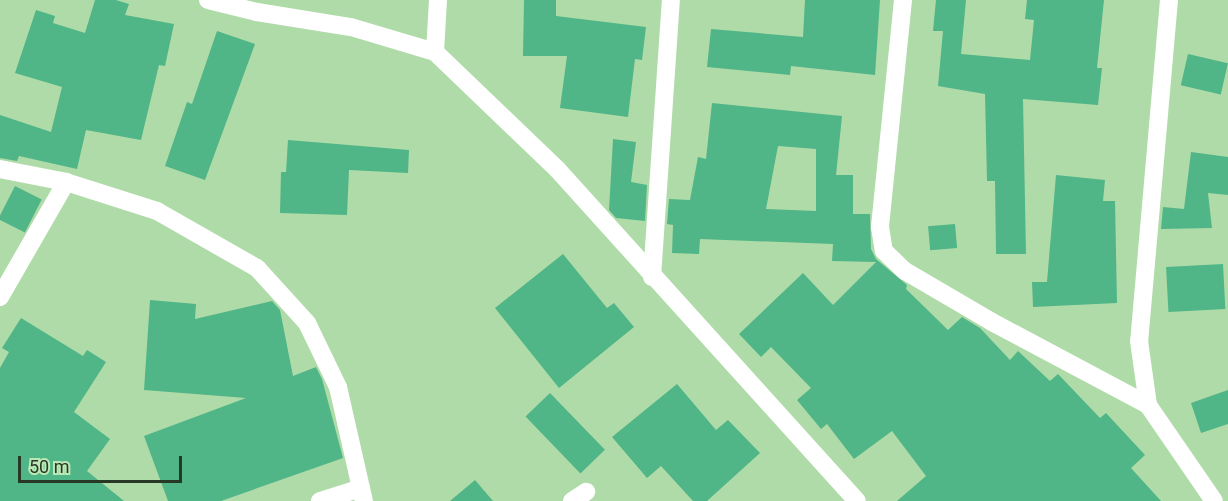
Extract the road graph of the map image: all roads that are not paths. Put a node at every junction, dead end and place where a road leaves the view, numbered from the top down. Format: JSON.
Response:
{"nodes":[{"id":1,"x":208,"y":0,"type":"edge"},
{"id":2,"x":438,"y":0,"type":"edge"},
{"id":3,"x":671,"y":0,"type":"edge"},
{"id":4,"x":903,"y":0,"type":"edge"},
{"id":5,"x":1169,"y":0,"type":"edge"},
{"id":6,"x":435,"y":52,"type":"junction"},
{"id":7,"x":0,"y":169,"type":"edge"},
{"id":8,"x":66,"y":182,"type":"junction"},
{"id":9,"x":652,"y":277,"type":"junction"},
{"id":10,"x":0,"y":297,"type":"edge"},
{"id":11,"x":1148,"y":405,"type":"junction"},
{"id":12,"x":363,"y":495,"type":"edge"},
{"id":13,"x":320,"y":501,"type":"edge"},
{"id":14,"x":857,"y":501,"type":"edge"},
{"id":15,"x":1214,"y":501,"type":"edge"}],
"edges":[{"from":1,"to":6,"type":"street"},
{"from":2,"to":6,"type":"street"},
{"from":3,"to":9,"type":"street"},
{"from":4,"to":11,"type":"street"},
{"from":5,"to":11,"type":"street"},
{"from":6,"to":9,"type":"street"},
{"from":7,"to":8,"type":"street"},
{"from":8,"to":10,"type":"street"},
{"from":8,"to":12,"type":"street"},
{"from":9,"to":14,"type":"street"},
{"from":11,"to":15,"type":"street"},
{"from":12,"to":13,"type":"street"}]}
